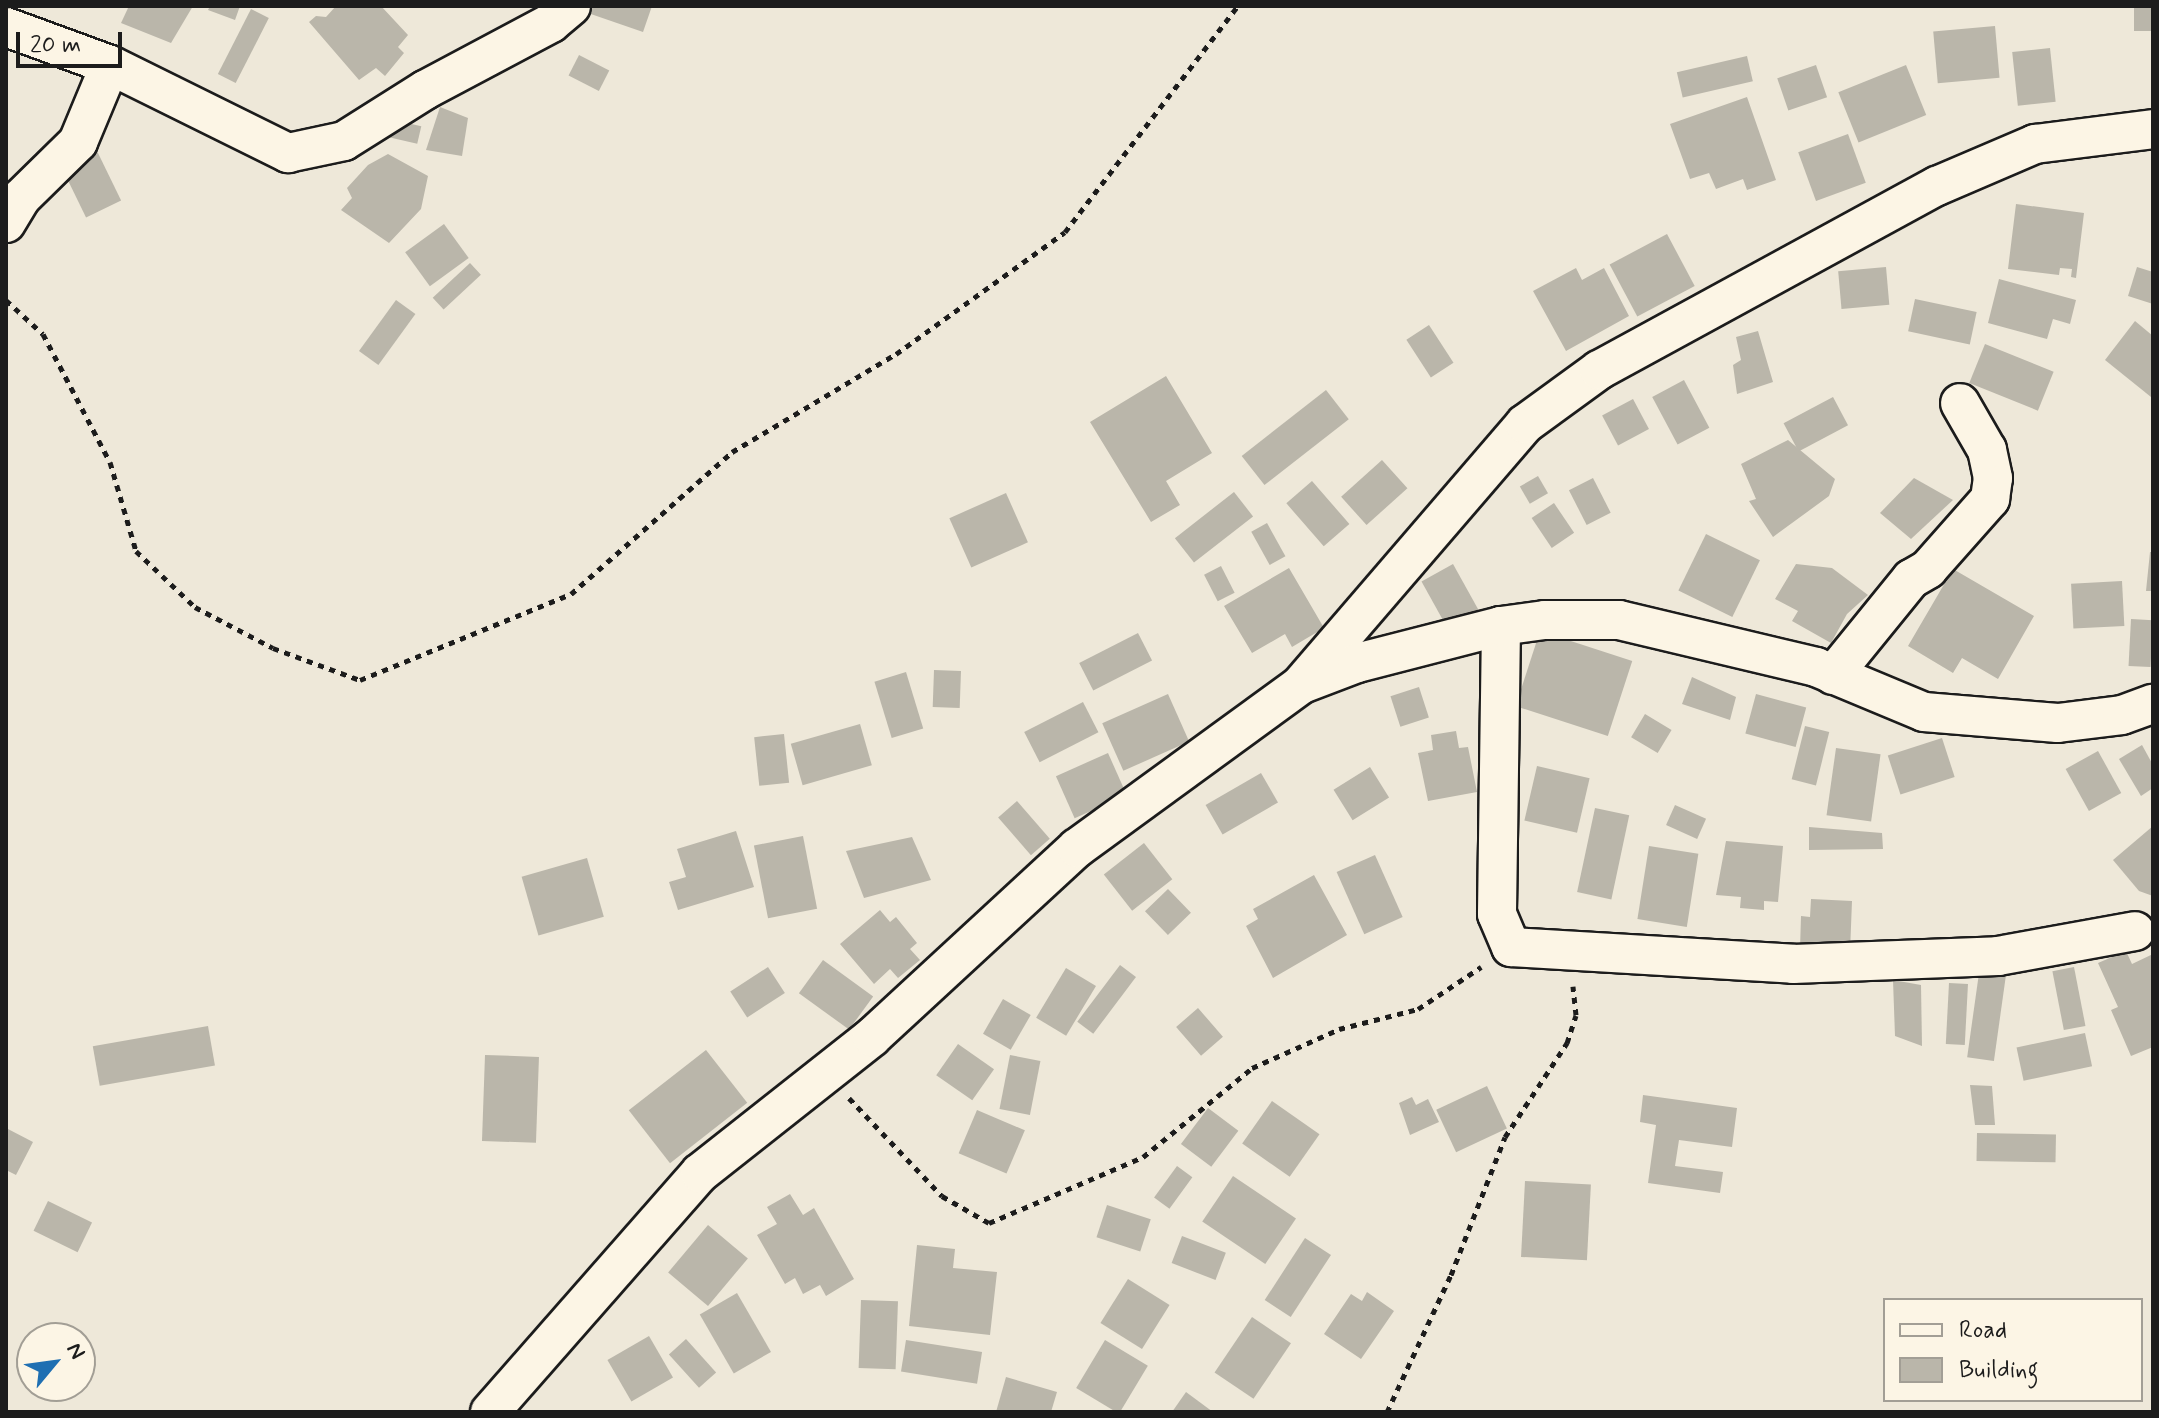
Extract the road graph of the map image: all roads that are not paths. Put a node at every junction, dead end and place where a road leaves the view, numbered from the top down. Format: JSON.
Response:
{"nodes":[{"id":1,"x":571,"y":6,"type":"edge"},
{"id":2,"x":6,"y":27,"type":"edge"},
{"id":3,"x":110,"y":65,"type":"junction"},
{"id":4,"x":2153,"y":129,"type":"edge"},
{"id":5,"x":6,"y":223,"type":"edge"},
{"id":6,"x":1960,"y":403,"type":"dead end"},
{"id":7,"x":1501,"y":626,"type":"junction"},
{"id":8,"x":1833,"y":675,"type":"junction"},
{"id":9,"x":1302,"y":684,"type":"junction"},
{"id":10,"x":2153,"y":704,"type":"edge"},
{"id":11,"x":2135,"y":931,"type":"dead end"},
{"id":12,"x":490,"y":1412,"type":"edge"}],
"edges":[{"from":1,"to":3,"type":"street"},
{"from":2,"to":3,"type":"street"},
{"from":3,"to":5,"type":"street"},
{"from":4,"to":9,"type":"street"},
{"from":6,"to":8,"type":"street"},
{"from":7,"to":8,"type":"street"},
{"from":7,"to":9,"type":"street"},
{"from":7,"to":11,"type":"street"},
{"from":8,"to":10,"type":"street"},
{"from":9,"to":12,"type":"street"}]}
